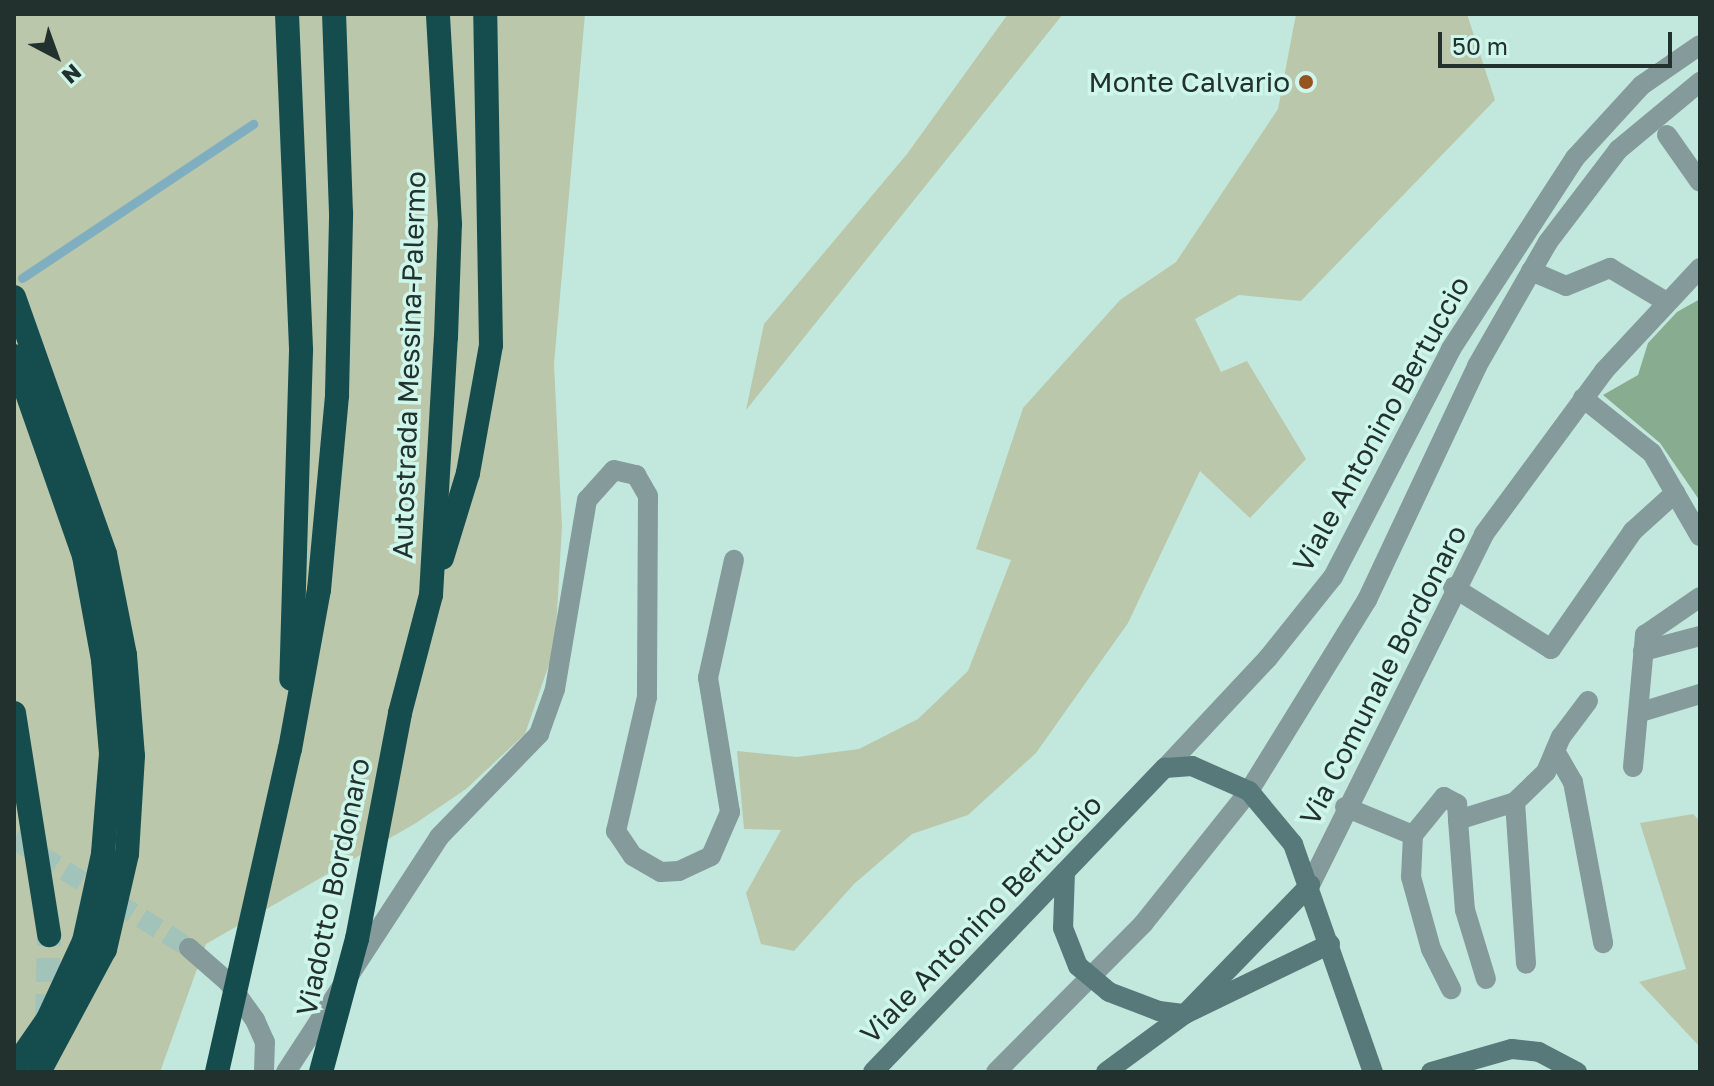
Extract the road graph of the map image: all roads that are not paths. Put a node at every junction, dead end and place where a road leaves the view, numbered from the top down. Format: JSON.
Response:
{"nodes":[{"id":1,"x":287,"y":14,"type":"edge"},
{"id":2,"x":334,"y":14,"type":"edge"},
{"id":3,"x":438,"y":14,"type":"edge"},
{"id":4,"x":485,"y":14,"type":"edge"},
{"id":5,"x":1700,"y":45,"type":"edge"},
{"id":6,"x":1700,"y":82,"type":"edge"},
{"id":7,"x":1667,"y":135,"type":"dead end"},
{"id":8,"x":1700,"y":182,"type":"edge"},
{"id":9,"x":1700,"y":268,"type":"edge"},
{"id":10,"x":1531,"y":271,"type":"junction"},
{"id":11,"x":14,"y":297,"type":"edge"},
{"id":12,"x":1665,"y":301,"type":"junction"},
{"id":13,"x":14,"y":356,"type":"edge"},
{"id":14,"x":1583,"y":398,"type":"junction"},
{"id":15,"x":1686,"y":502,"type":"edge"},
{"id":16,"x":1700,"y":536,"type":"edge"},
{"id":17,"x":734,"y":560,"type":"dead end"},
{"id":18,"x":1453,"y":587,"type":"junction"},
{"id":19,"x":431,"y":595,"type":"junction"},
{"id":20,"x":1700,"y":597,"type":"edge"},
{"id":21,"x":1700,"y":636,"type":"edge"},
{"id":22,"x":1643,"y":651,"type":"junction"},
{"id":23,"x":1700,"y":694,"type":"edge"},
{"id":24,"x":1588,"y":701,"type":"dead end"},
{"id":25,"x":1641,"y":712,"type":"junction"},
{"id":26,"x":14,"y":713,"type":"edge"},
{"id":27,"x":400,"y":713,"type":"joint"},
{"id":28,"x":290,"y":749,"type":"junction"},
{"id":29,"x":1555,"y":751,"type":"junction"},
{"id":30,"x":1633,"y":767,"type":"dead end"},
{"id":31,"x":1165,"y":768,"type":"junction"},
{"id":32,"x":1249,"y":791,"type":"junction"},
{"id":33,"x":1515,"y":802,"type":"junction"},
{"id":34,"x":1345,"y":807,"type":"junction"},
{"id":35,"x":1458,"y":820,"type":"junction"},
{"id":36,"x":1413,"y":835,"type":"junction"},
{"id":37,"x":1065,"y":872,"type":"junction"},
{"id":38,"x":1310,"y":885,"type":"junction"},
{"id":39,"x":49,"y":935,"type":"tunnel mouth"},
{"id":40,"x":1603,"y":943,"type":"dead end"},
{"id":41,"x":1330,"y":944,"type":"junction"},
{"id":42,"x":189,"y":948,"type":"tunnel mouth"},
{"id":43,"x":1526,"y":964,"type":"dead end"},
{"id":44,"x":1486,"y":979,"type":"dead end"},
{"id":45,"x":1089,"y":980,"type":"junction"},
{"id":46,"x":1451,"y":989,"type":"dead end"},
{"id":47,"x":1185,"y":1014,"type":"junction"},
{"id":48,"x":14,"y":1068,"type":"edge"},
{"id":49,"x":39,"y":1072,"type":"edge"},
{"id":50,"x":217,"y":1072,"type":"edge"},
{"id":51,"x":264,"y":1072,"type":"edge"},
{"id":52,"x":286,"y":1072,"type":"edge"},
{"id":53,"x":321,"y":1072,"type":"edge"},
{"id":54,"x":873,"y":1072,"type":"edge"},
{"id":55,"x":996,"y":1072,"type":"edge"},
{"id":56,"x":1106,"y":1072,"type":"edge"},
{"id":57,"x":1373,"y":1072,"type":"edge"},
{"id":58,"x":1431,"y":1072,"type":"edge"},
{"id":59,"x":1577,"y":1072,"type":"edge"}],
"edges":[{"from":1,"to":28,"type":"highway"},
{"from":2,"to":28,"type":"highway"},
{"from":3,"to":19,"type":"highway","name":"Autostrada Messina-Palermo"},
{"from":4,"to":19,"type":"highway"},
{"from":5,"to":31,"type":"street","name":"Viale Antonino Bertuccio"},
{"from":6,"to":10,"type":"street","name":"Viale Antonino Bertuccio"},
{"from":7,"to":8,"type":"street"},
{"from":9,"to":12,"type":"street","name":"Via Comunale Bordonaro"},
{"from":10,"to":12,"type":"street"},
{"from":10,"to":32,"type":"street","name":"Viale Antonino Bertuccio"},
{"from":11,"to":49,"type":"highway"},
{"from":12,"to":14,"type":"street","name":"Via Comunale Bordonaro"},
{"from":13,"to":48,"type":"highway"},
{"from":14,"to":15,"type":"street"},
{"from":14,"to":18,"type":"street","name":"Via Comunale Bordonaro"},
{"from":15,"to":16,"type":"street"},
{"from":15,"to":18,"type":"street"},
{"from":17,"to":52,"type":"street"},
{"from":18,"to":34,"type":"street","name":"Via Comunale Bordonaro"},
{"from":19,"to":27,"type":"highway","name":"Autostrada Messina-Palermo"},
{"from":20,"to":22,"type":"street"},
{"from":21,"to":22,"type":"street"},
{"from":22,"to":25,"type":"street"},
{"from":23,"to":25,"type":"street"},
{"from":24,"to":29,"type":"street"},
{"from":25,"to":30,"type":"street"},
{"from":26,"to":39,"type":"highway"},
{"from":27,"to":53,"type":"highway","name":"Viadotto Bordonaro","bridge":true},
{"from":28,"to":50,"type":"highway","bridge":true},
{"from":29,"to":33,"type":"street"},
{"from":29,"to":40,"type":"street"},
{"from":31,"to":32,"type":"street"},
{"from":31,"to":37,"type":"street","name":"Viale Antonino Bertuccio"},
{"from":32,"to":38,"type":"street"},
{"from":32,"to":45,"type":"street","name":"Viale Antonino Bertuccio"},
{"from":33,"to":35,"type":"street"},
{"from":33,"to":43,"type":"street"},
{"from":34,"to":36,"type":"street"},
{"from":34,"to":38,"type":"street","name":"Via Comunale Bordonaro"},
{"from":35,"to":36,"type":"street"},
{"from":35,"to":44,"type":"street"},
{"from":36,"to":46,"type":"street"},
{"from":37,"to":45,"type":"street"},
{"from":37,"to":54,"type":"street","name":"Viale Antonino Bertuccio"},
{"from":38,"to":41,"type":"street"},
{"from":38,"to":47,"type":"street"},
{"from":41,"to":47,"type":"street"},
{"from":41,"to":57,"type":"street"},
{"from":42,"to":51,"type":"street"},
{"from":45,"to":47,"type":"street"},
{"from":45,"to":55,"type":"street","name":"Viale Antonino Bertuccio"},
{"from":47,"to":56,"type":"street"},
{"from":58,"to":59,"type":"street"}]}
